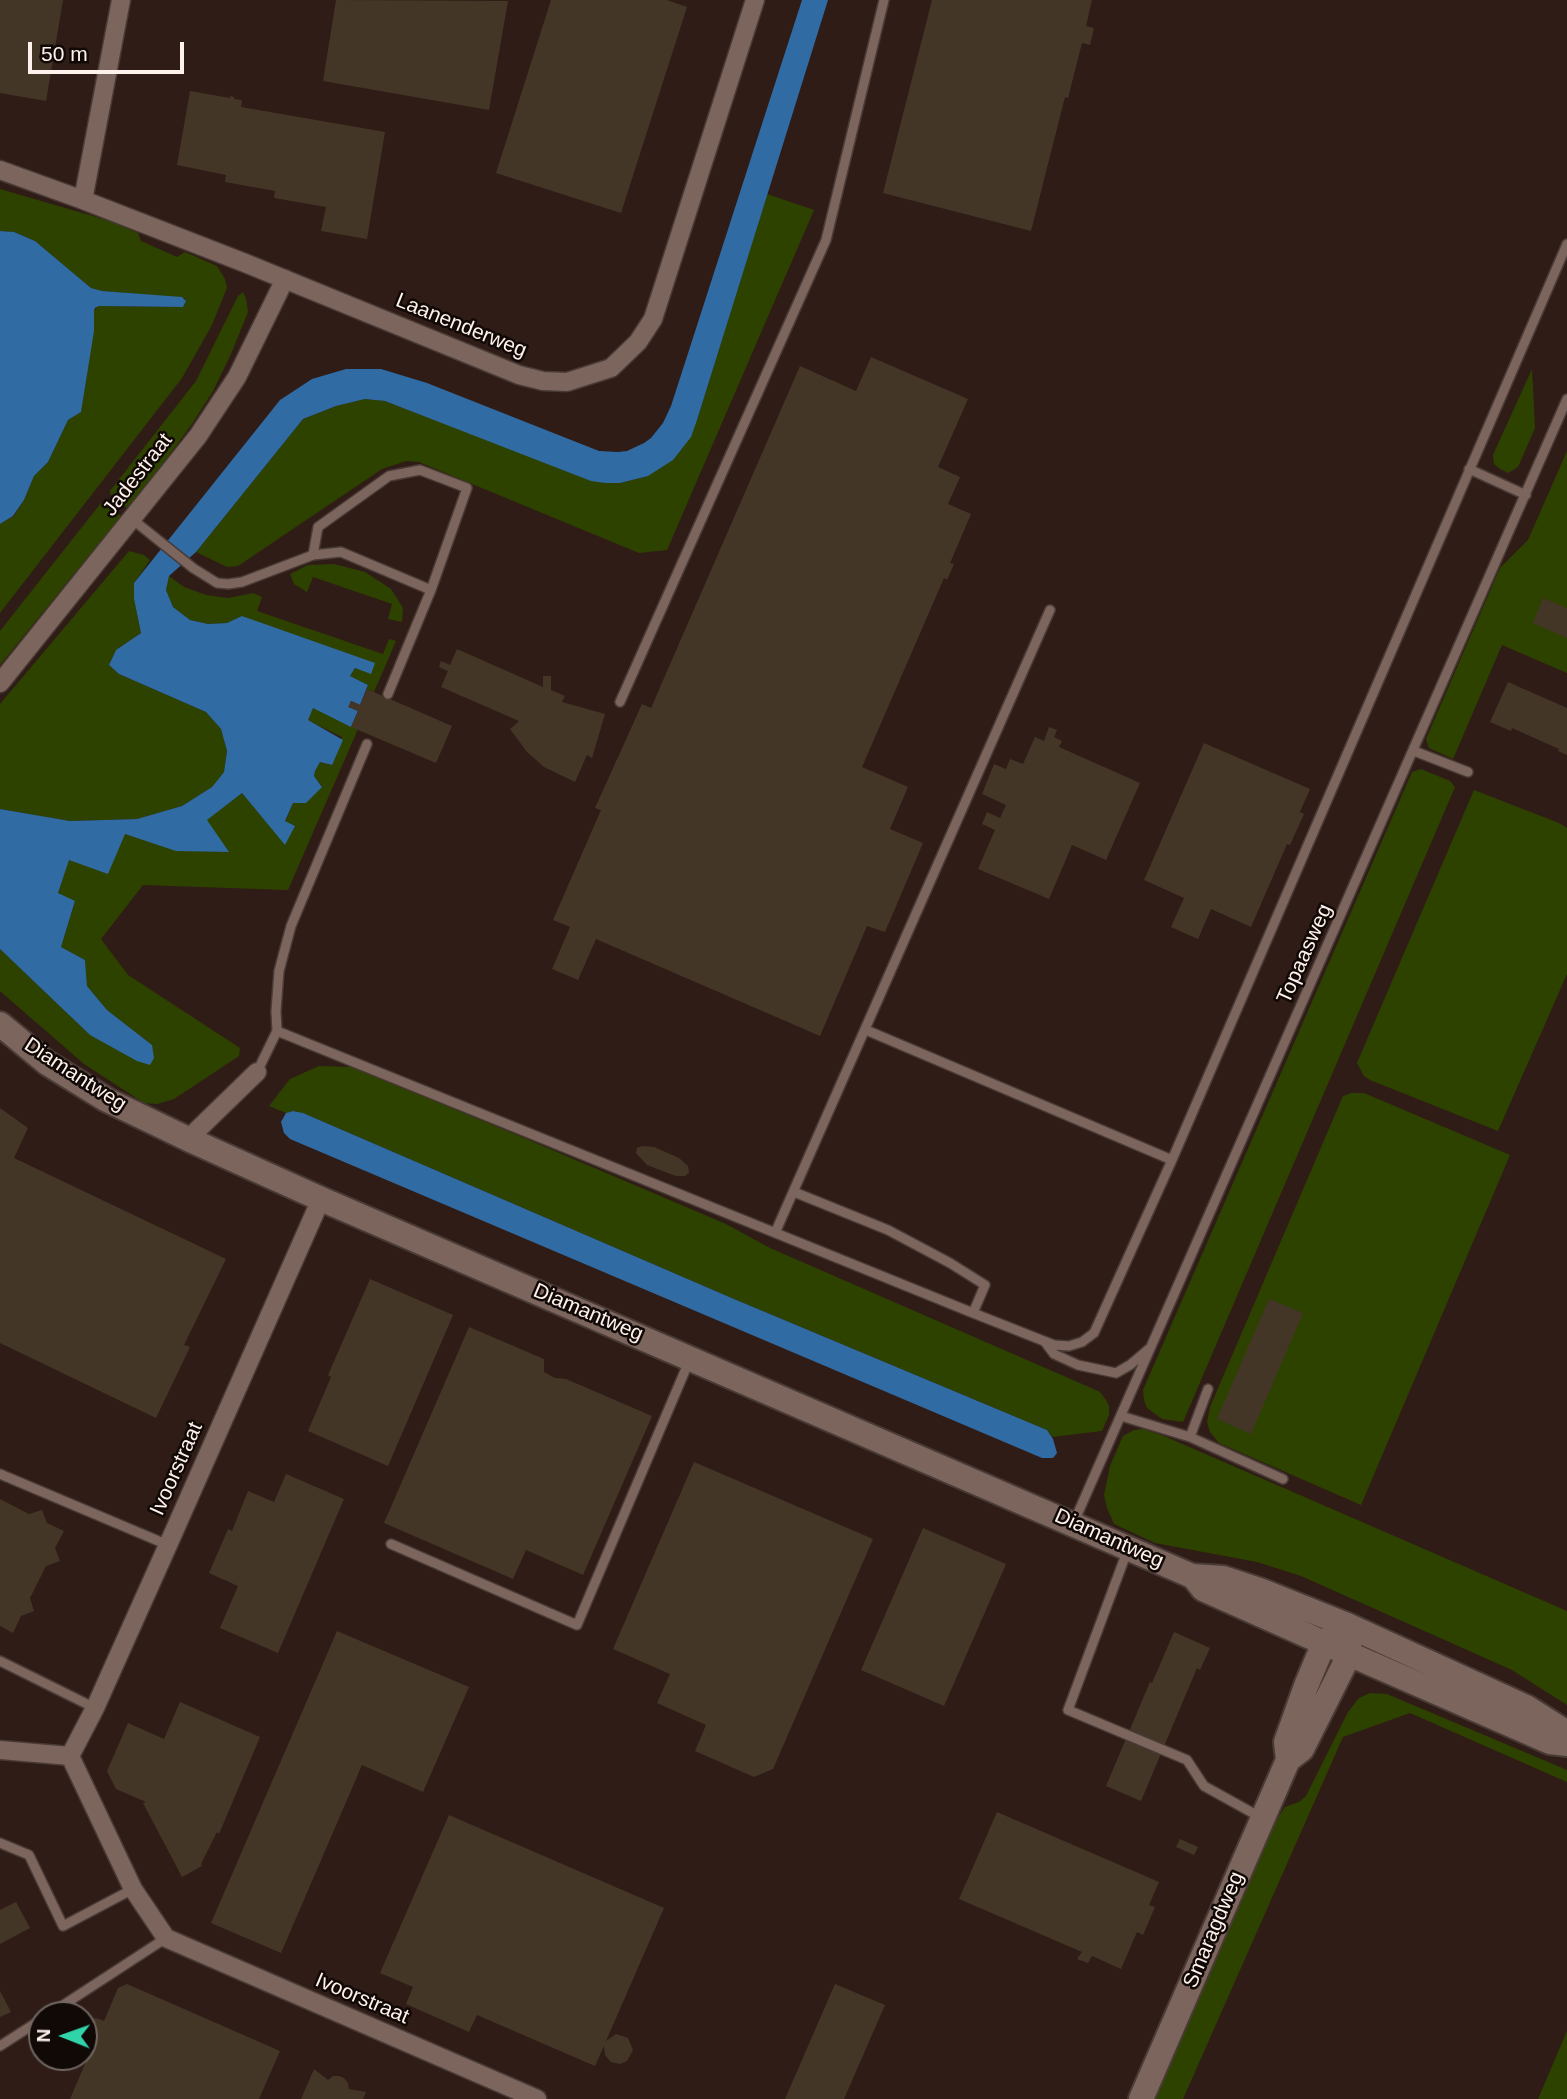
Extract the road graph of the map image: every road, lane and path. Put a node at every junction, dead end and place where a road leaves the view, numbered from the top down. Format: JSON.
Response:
{"nodes":[{"id":1,"x":121,"y":0,"type":"edge"},
{"id":2,"x":755,"y":0,"type":"edge"},
{"id":3,"x":884,"y":0,"type":"edge"},
{"id":4,"x":0,"y":170,"type":"edge"},
{"id":5,"x":83,"y":200,"type":"junction"},
{"id":6,"x":1567,"y":244,"type":"edge"},
{"id":7,"x":285,"y":279,"type":"junction"},
{"id":8,"x":1567,"y":399,"type":"edge"},
{"id":9,"x":1469,"y":469,"type":"junction"},
{"id":10,"x":1526,"y":495,"type":"junction"},
{"id":11,"x":132,"y":519,"type":"junction"},
{"id":12,"x":313,"y":555,"type":"junction"},
{"id":13,"x":431,"y":590,"type":"junction"},
{"id":14,"x":1050,"y":610,"type":"dead end"},
{"id":15,"x":0,"y":683,"type":"edge"},
{"id":16,"x":388,"y":694,"type":"dead end"},
{"id":17,"x":620,"y":702,"type":"dead end"},
{"id":18,"x":367,"y":744,"type":"dead end"},
{"id":19,"x":1414,"y":751,"type":"junction"},
{"id":20,"x":1468,"y":772,"type":"dead end"},
{"id":21,"x":0,"y":1024,"type":"edge"},
{"id":22,"x":866,"y":1030,"type":"junction"},
{"id":23,"x":277,"y":1031,"type":"junction"},
{"id":24,"x":257,"y":1072,"type":"joint"},
{"id":25,"x":188,"y":1139,"type":"junction"},
{"id":26,"x":1172,"y":1160,"type":"junction"},
{"id":27,"x":794,"y":1192,"type":"junction"},
{"id":28,"x":321,"y":1199,"type":"junction"},
{"id":29,"x":775,"y":1233,"type":"junction"},
{"id":30,"x":973,"y":1313,"type":"junction"},
{"id":31,"x":1044,"y":1340,"type":"junction"},
{"id":32,"x":1152,"y":1346,"type":"junction"},
{"id":33,"x":691,"y":1358,"type":"junction"},
{"id":34,"x":1208,"y":1389,"type":"dead end"},
{"id":35,"x":1121,"y":1416,"type":"junction"},
{"id":36,"x":1190,"y":1437,"type":"junction"},
{"id":37,"x":0,"y":1474,"type":"edge"},
{"id":38,"x":1283,"y":1479,"type":"dead end"},
{"id":39,"x":1074,"y":1523,"type":"junction"},
{"id":40,"x":391,"y":1544,"type":"dead end"},
{"id":41,"x":168,"y":1545,"type":"junction"},
{"id":42,"x":1129,"y":1548,"type":"junction"},
{"id":43,"x":1192,"y":1576,"type":"junction"},
{"id":44,"x":1347,"y":1625,"type":"junction"},
{"id":45,"x":1324,"y":1643,"type":"junction"},
{"id":46,"x":1350,"y":1653,"type":"junction"},
{"id":47,"x":0,"y":1661,"type":"edge"},
{"id":48,"x":95,"y":1707,"type":"junction"},
{"id":49,"x":1567,"y":1733,"type":"edge"},
{"id":50,"x":1567,"y":1744,"type":"edge"},
{"id":51,"x":0,"y":1750,"type":"edge"},
{"id":52,"x":70,"y":1756,"type":"junction"},
{"id":53,"x":1288,"y":1760,"type":"junction"},
{"id":54,"x":1262,"y":1818,"type":"junction"},
{"id":55,"x":0,"y":1843,"type":"edge"},
{"id":56,"x":133,"y":1889,"type":"junction"},
{"id":57,"x":166,"y":1938,"type":"junction"},
{"id":58,"x":69,"y":2001,"type":"edge"},
{"id":59,"x":28,"y":2028,"type":"edge"},
{"id":60,"x":0,"y":2046,"type":"edge"},
{"id":61,"x":537,"y":2099,"type":"edge"},
{"id":62,"x":1141,"y":2099,"type":"edge"}],
"edges":[{"from":1,"to":5,"type":"street"},
{"from":2,"to":7,"type":"street","name":"Laanenderweg"},
{"from":3,"to":17,"type":"lane"},
{"from":4,"to":5,"type":"street","name":"Laanenderweg"},
{"from":5,"to":7,"type":"street","name":"Laanenderweg"},
{"from":6,"to":9,"type":"lane"},
{"from":7,"to":11,"type":"street","name":"Jadestraat"},
{"from":8,"to":10,"type":"lane","name":"Topaasweg"},
{"from":9,"to":10,"type":"lane"},
{"from":9,"to":26,"type":"lane"},
{"from":10,"to":19,"type":"lane","name":"Topaasweg"},
{"from":11,"to":12,"type":"lane"},
{"from":11,"to":15,"type":"street","name":"Jadestraat"},
{"from":12,"to":13,"type":"lane"},
{"from":12,"to":13,"type":"lane"},
{"from":13,"to":16,"type":"lane"},
{"from":14,"to":22,"type":"lane"},
{"from":18,"to":23,"type":"lane"},
{"from":19,"to":20,"type":"lane"},
{"from":19,"to":32,"type":"lane","name":"Topaasweg"},
{"from":21,"to":25,"type":"street","name":"Diamantweg"},
{"from":22,"to":26,"type":"lane"},
{"from":22,"to":27,"type":"lane"},
{"from":23,"to":24,"type":"lane"},
{"from":23,"to":29,"type":"lane"},
{"from":24,"to":25,"type":"street"},
{"from":25,"to":28,"type":"street","name":"Diamantweg"},
{"from":26,"to":31,"type":"lane"},
{"from":27,"to":29,"type":"lane"},
{"from":27,"to":30,"type":"lane"},
{"from":28,"to":33,"type":"street","name":"Diamantweg"},
{"from":28,"to":41,"type":"street","name":"Ivoorstraat"},
{"from":29,"to":30,"type":"lane"},
{"from":30,"to":31,"type":"lane"},
{"from":31,"to":32,"type":"lane"},
{"from":32,"to":35,"type":"lane","name":"Topaasweg"},
{"from":33,"to":39,"type":"street","name":"Diamantweg"},
{"from":33,"to":40,"type":"lane"},
{"from":34,"to":36,"type":"lane"},
{"from":35,"to":36,"type":"lane"},
{"from":35,"to":39,"type":"lane","name":"Topaasweg"},
{"from":36,"to":38,"type":"lane"},
{"from":37,"to":41,"type":"lane"},
{"from":39,"to":42,"type":"street","name":"Diamantweg"},
{"from":41,"to":48,"type":"street","name":"Ivoorstraat"},
{"from":42,"to":43,"type":"street","name":"Diamantweg"},
{"from":42,"to":54,"type":"lane"},
{"from":43,"to":44,"type":"street","name":"Diamantweg"},
{"from":43,"to":45,"type":"street","name":"Diamantweg"},
{"from":44,"to":45,"type":"street","name":"Smaragdweg"},
{"from":44,"to":46,"type":"street"},
{"from":44,"to":49,"type":"street","name":"Diamantweg"},
{"from":45,"to":46,"type":"street","name":"Diamantweg"},
{"from":45,"to":53,"type":"street","name":"Smaragdweg"},
{"from":46,"to":50,"type":"street","name":"Diamantweg"},
{"from":46,"to":53,"type":"street","name":"Smaragdweg"},
{"from":47,"to":48,"type":"lane"},
{"from":48,"to":52,"type":"street","name":"Ivoorstraat"},
{"from":51,"to":52,"type":"street"},
{"from":52,"to":56,"type":"street"},
{"from":53,"to":54,"type":"street","name":"Smaragdweg"},
{"from":54,"to":62,"type":"street","name":"Smaragdweg"},
{"from":55,"to":56,"type":"lane"},
{"from":56,"to":57,"type":"street"},
{"from":57,"to":58,"type":"lane"},
{"from":57,"to":61,"type":"street","name":"Ivoorstraat"},
{"from":59,"to":60,"type":"lane"}]}
